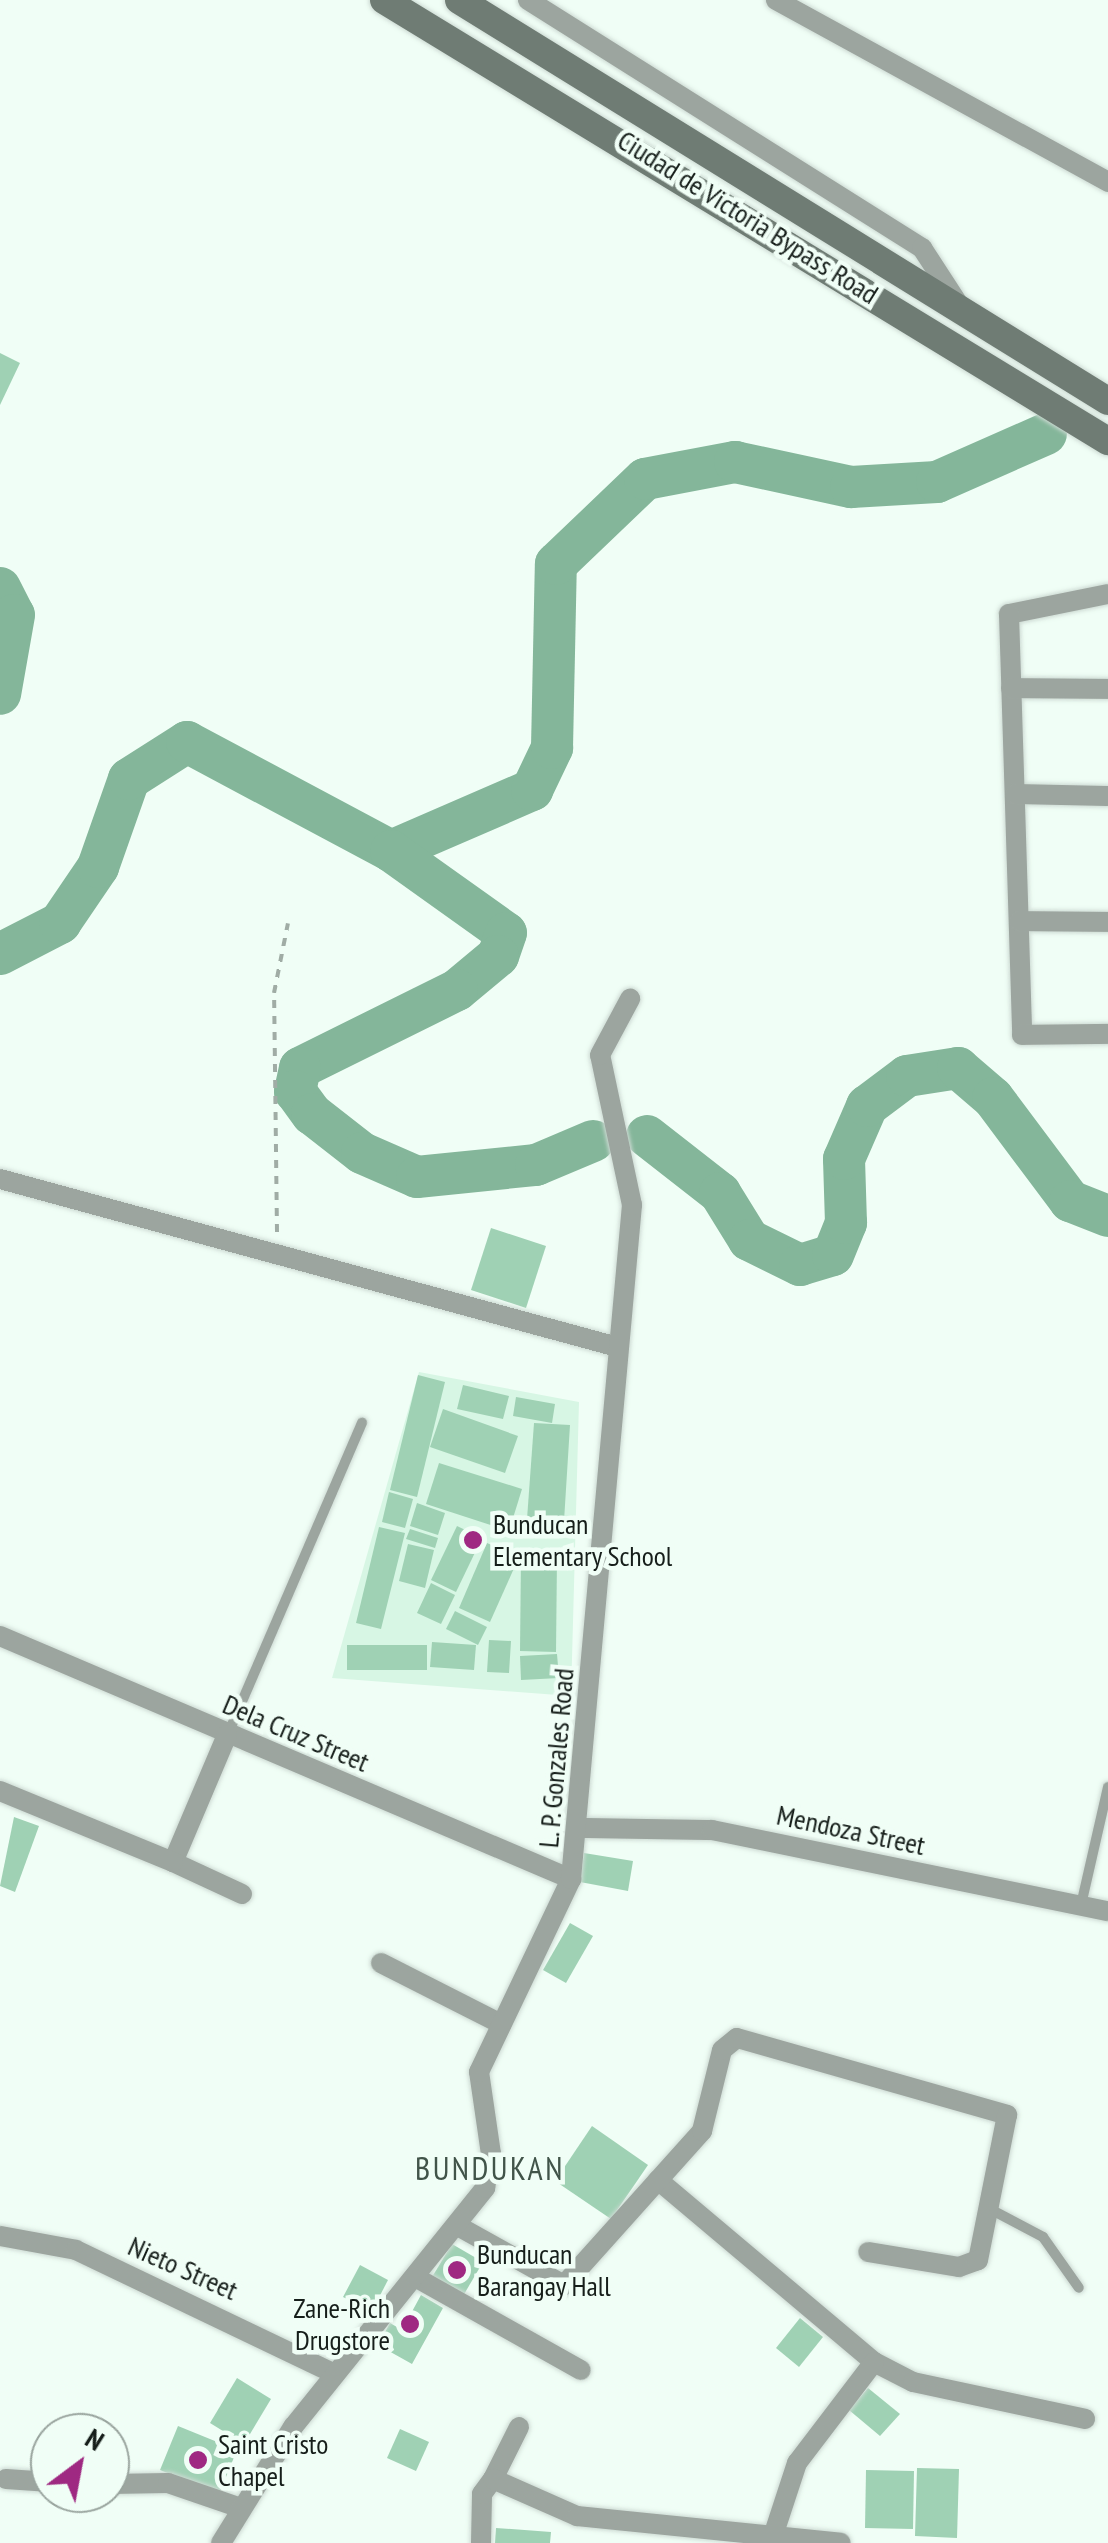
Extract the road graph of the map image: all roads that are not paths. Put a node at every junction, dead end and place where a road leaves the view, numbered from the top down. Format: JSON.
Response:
{"nodes":[{"id":1,"x":384,"y":0,"type":"edge"},
{"id":2,"x":459,"y":0,"type":"edge"},
{"id":3,"x":528,"y":0,"type":"edge"},
{"id":4,"x":776,"y":0,"type":"edge"},
{"id":5,"x":1108,"y":182,"type":"edge"},
{"id":6,"x":960,"y":306,"type":"junction"},
{"id":7,"x":1038,"y":356,"type":"junction"},
{"id":8,"x":1019,"y":385,"type":"junction"},
{"id":9,"x":1108,"y":401,"type":"edge"},
{"id":10,"x":1108,"y":442,"type":"edge"},
{"id":11,"x":1108,"y":594,"type":"edge"},
{"id":12,"x":1011,"y":688,"type":"junction"},
{"id":13,"x":1108,"y":689,"type":"edge"},
{"id":14,"x":1015,"y":794,"type":"junction"},
{"id":15,"x":1108,"y":796,"type":"edge"},
{"id":16,"x":1019,"y":921,"type":"junction"},
{"id":17,"x":1108,"y":922,"type":"edge"},
{"id":18,"x":630,"y":998,"type":"dead end"},
{"id":19,"x":1108,"y":1034,"type":"edge"},
{"id":20,"x":0,"y":1179,"type":"edge"},
{"id":21,"x":614,"y":1346,"type":"junction"},
{"id":22,"x":362,"y":1423,"type":"dead end"},
{"id":23,"x":0,"y":1636,"type":"edge"},
{"id":24,"x":228,"y":1734,"type":"junction"},
{"id":25,"x":1108,"y":1786,"type":"edge"},
{"id":26,"x":0,"y":1791,"type":"edge"},
{"id":27,"x":581,"y":1828,"type":"junction"},
{"id":28,"x":172,"y":1862,"type":"junction"},
{"id":29,"x":571,"y":1879,"type":"junction"},
{"id":30,"x":242,"y":1894,"type":"dead end"},
{"id":31,"x":1081,"y":1905,"type":"junction"},
{"id":32,"x":1108,"y":1911,"type":"edge"},
{"id":33,"x":381,"y":1962,"type":"dead end"},
{"id":34,"x":501,"y":2024,"type":"junction"},
{"id":35,"x":658,"y":2180,"type":"junction"},
{"id":36,"x":990,"y":2209,"type":"junction"},
{"id":37,"x":456,"y":2225,"type":"junction"},
{"id":38,"x":0,"y":2236,"type":"edge"},
{"id":39,"x":868,"y":2252,"type":"dead end"},
{"id":40,"x":416,"y":2276,"type":"junction"},
{"id":41,"x":1079,"y":2288,"type":"dead end"},
{"id":42,"x":874,"y":2362,"type":"junction"},
{"id":43,"x":581,"y":2370,"type":"dead end"},
{"id":44,"x":335,"y":2374,"type":"junction"},
{"id":45,"x":1085,"y":2419,"type":"dead end"},
{"id":46,"x":519,"y":2427,"type":"dead end"},
{"id":47,"x":6,"y":2479,"type":"dead end"},
{"id":48,"x":493,"y":2479,"type":"junction"},
{"id":49,"x":30,"y":2481,"type":"edge"},
{"id":50,"x":130,"y":2484,"type":"edge"},
{"id":51,"x":238,"y":2507,"type":"junction"},
{"id":52,"x":774,"y":2533,"type":"junction"},
{"id":53,"x":221,"y":2543,"type":"edge"},
{"id":54,"x":481,"y":2543,"type":"edge"},
{"id":55,"x":841,"y":2543,"type":"edge"}],
"edges":[{"from":1,"to":8,"type":"main road","name":"Ciudad de Victoria Bypass Road"},
{"from":2,"to":6,"type":"main road","name":"Ciudad de Victoria Bypass Road"},
{"from":3,"to":6,"type":"street","name":"Ciudad de Victoria Bypass Road"},
{"from":4,"to":5,"type":"street"},
{"from":6,"to":7,"type":"main road","name":"Ciudad de Victoria Bypass Road"},
{"from":7,"to":8,"type":"main road"},
{"from":7,"to":9,"type":"main road","name":"Ciudad de Victoria Bypass Road"},
{"from":8,"to":10,"type":"main road","name":"Ciudad de Victoria Bypass Road"},
{"from":11,"to":12,"type":"street"},
{"from":12,"to":13,"type":"street"},
{"from":12,"to":14,"type":"street"},
{"from":14,"to":15,"type":"street"},
{"from":14,"to":16,"type":"street"},
{"from":16,"to":17,"type":"street"},
{"from":16,"to":19,"type":"street"},
{"from":18,"to":21,"type":"street","name":"L. P. Gonzales Road"},
{"from":20,"to":21,"type":"street"},
{"from":21,"to":27,"type":"street","name":"L. P. Gonzales Road"},
{"from":22,"to":24,"type":"lane"},
{"from":23,"to":24,"type":"street","name":"Dela Cruz Street"},
{"from":24,"to":28,"type":"street"},
{"from":24,"to":29,"type":"street","name":"Dela Cruz Street"},
{"from":25,"to":31,"type":"lane"},
{"from":26,"to":28,"type":"street"},
{"from":27,"to":29,"type":"street","name":"L. P. Gonzales Road"},
{"from":27,"to":31,"type":"street","name":"Mendoza Street"},
{"from":28,"to":30,"type":"street"},
{"from":29,"to":34,"type":"street","name":"L. P. Gonzales Road"},
{"from":31,"to":32,"type":"street","name":"Mendoza Street"},
{"from":33,"to":34,"type":"street"},
{"from":34,"to":37,"type":"street","name":"L. P. Gonzales Road"},
{"from":35,"to":36,"type":"street"},
{"from":35,"to":37,"type":"street"},
{"from":35,"to":42,"type":"street"},
{"from":36,"to":39,"type":"street"},
{"from":36,"to":41,"type":"lane"},
{"from":37,"to":40,"type":"street","name":"L. P. Gonzales Road"},
{"from":38,"to":44,"type":"street","name":"Nieto Street"},
{"from":40,"to":43,"type":"street"},
{"from":40,"to":44,"type":"street","name":"L. P. Gonzales Road"},
{"from":42,"to":45,"type":"street"},
{"from":42,"to":52,"type":"street"},
{"from":44,"to":51,"type":"street","name":"L. P. Gonzales Road"},
{"from":46,"to":48,"type":"street"},
{"from":47,"to":49,"type":"street"},
{"from":48,"to":52,"type":"street"},
{"from":48,"to":54,"type":"street"},
{"from":50,"to":51,"type":"street"},
{"from":51,"to":53,"type":"street","name":"L. P. Gonzales Road"},
{"from":52,"to":55,"type":"street"}]}
